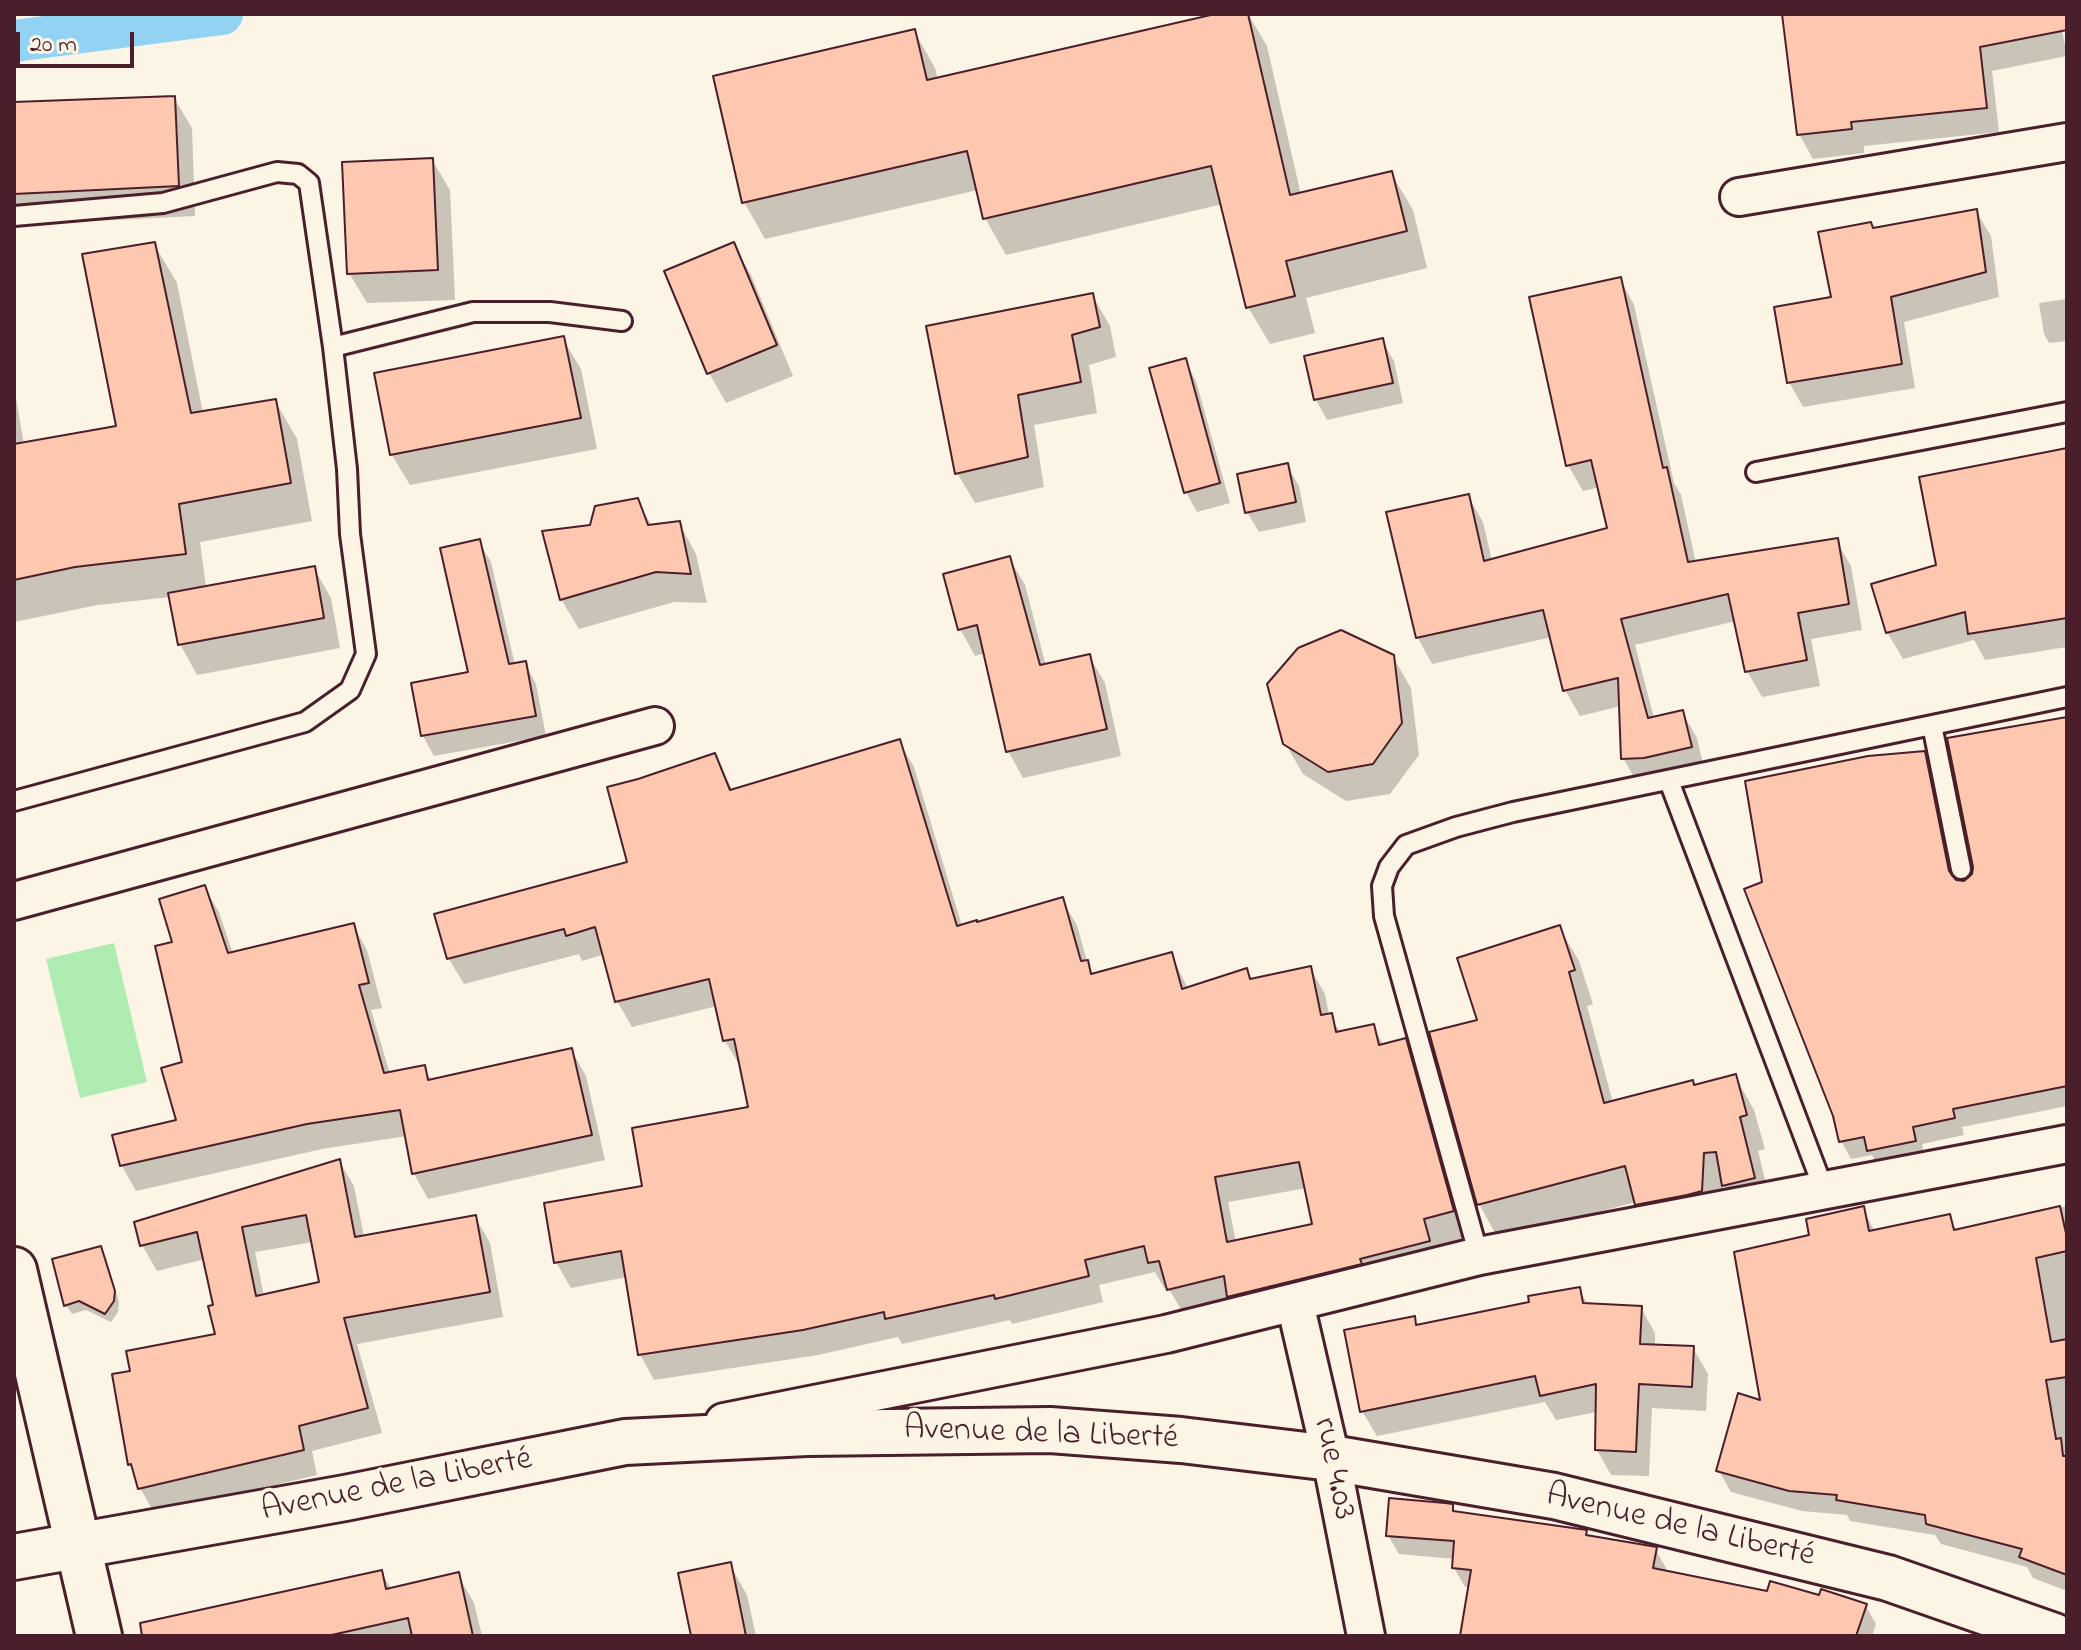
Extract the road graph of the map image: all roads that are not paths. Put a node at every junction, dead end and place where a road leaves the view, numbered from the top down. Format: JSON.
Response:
{"nodes":[{"id":1,"x":2067,"y":142,"type":"edge"},
{"id":2,"x":1739,"y":197,"type":"dead end"},
{"id":3,"x":14,"y":216,"type":"edge"},
{"id":4,"x":622,"y":321,"type":"dead end"},
{"id":5,"x":333,"y":347,"type":"junction"},
{"id":6,"x":2067,"y":412,"type":"edge"},
{"id":7,"x":1756,"y":472,"type":"dead end"},
{"id":8,"x":2067,"y":697,"type":"edge"},
{"id":9,"x":1932,"y":725,"type":"junction"},
{"id":10,"x":655,"y":726,"type":"dead end"},
{"id":11,"x":1669,"y":781,"type":"junction"},
{"id":12,"x":14,"y":801,"type":"edge"},
{"id":13,"x":1961,"y":869,"type":"dead end"},
{"id":14,"x":14,"y":901,"type":"edge"},
{"id":15,"x":2067,"y":1144,"type":"edge"},
{"id":16,"x":1824,"y":1190,"type":"junction"},
{"id":17,"x":1479,"y":1256,"type":"junction"},
{"id":18,"x":14,"y":1270,"type":"edge"},
{"id":19,"x":1295,"y":1303,"type":"junction"},
{"id":20,"x":625,"y":1442,"type":"junction"},
{"id":21,"x":1331,"y":1458,"type":"junction"},
{"id":22,"x":77,"y":1546,"type":"junction"},
{"id":23,"x":14,"y":1557,"type":"edge"},
{"id":24,"x":99,"y":1636,"type":"edge"},
{"id":25,"x":1366,"y":1636,"type":"edge"},
{"id":26,"x":2054,"y":1636,"type":"edge"}],
"edges":[{"from":1,"to":2,"type":"street"},
{"from":3,"to":5,"type":"lane"},
{"from":4,"to":5,"type":"lane"},
{"from":5,"to":12,"type":"lane"},
{"from":6,"to":7,"type":"lane"},
{"from":8,"to":9,"type":"lane"},
{"from":9,"to":11,"type":"lane"},
{"from":9,"to":13,"type":"lane"},
{"from":10,"to":14,"type":"street"},
{"from":11,"to":16,"type":"lane"},
{"from":11,"to":17,"type":"lane"},
{"from":15,"to":16,"type":"street"},
{"from":16,"to":17,"type":"street"},
{"from":17,"to":19,"type":"street"},
{"from":18,"to":22,"type":"main road"},
{"from":19,"to":20,"type":"street"},
{"from":19,"to":21,"type":"street","name":"rue 4.03"},
{"from":20,"to":21,"type":"main road","name":"Avenue de la Liberté"},
{"from":20,"to":22,"type":"main road","name":"Avenue de la Liberté"},
{"from":21,"to":25,"type":"street","name":"rue 4.03"},
{"from":21,"to":26,"type":"main road","name":"Avenue de la Liberté"},
{"from":22,"to":23,"type":"main road","name":"Avenue de la Liberté"},
{"from":22,"to":24,"type":"main road"}]}
